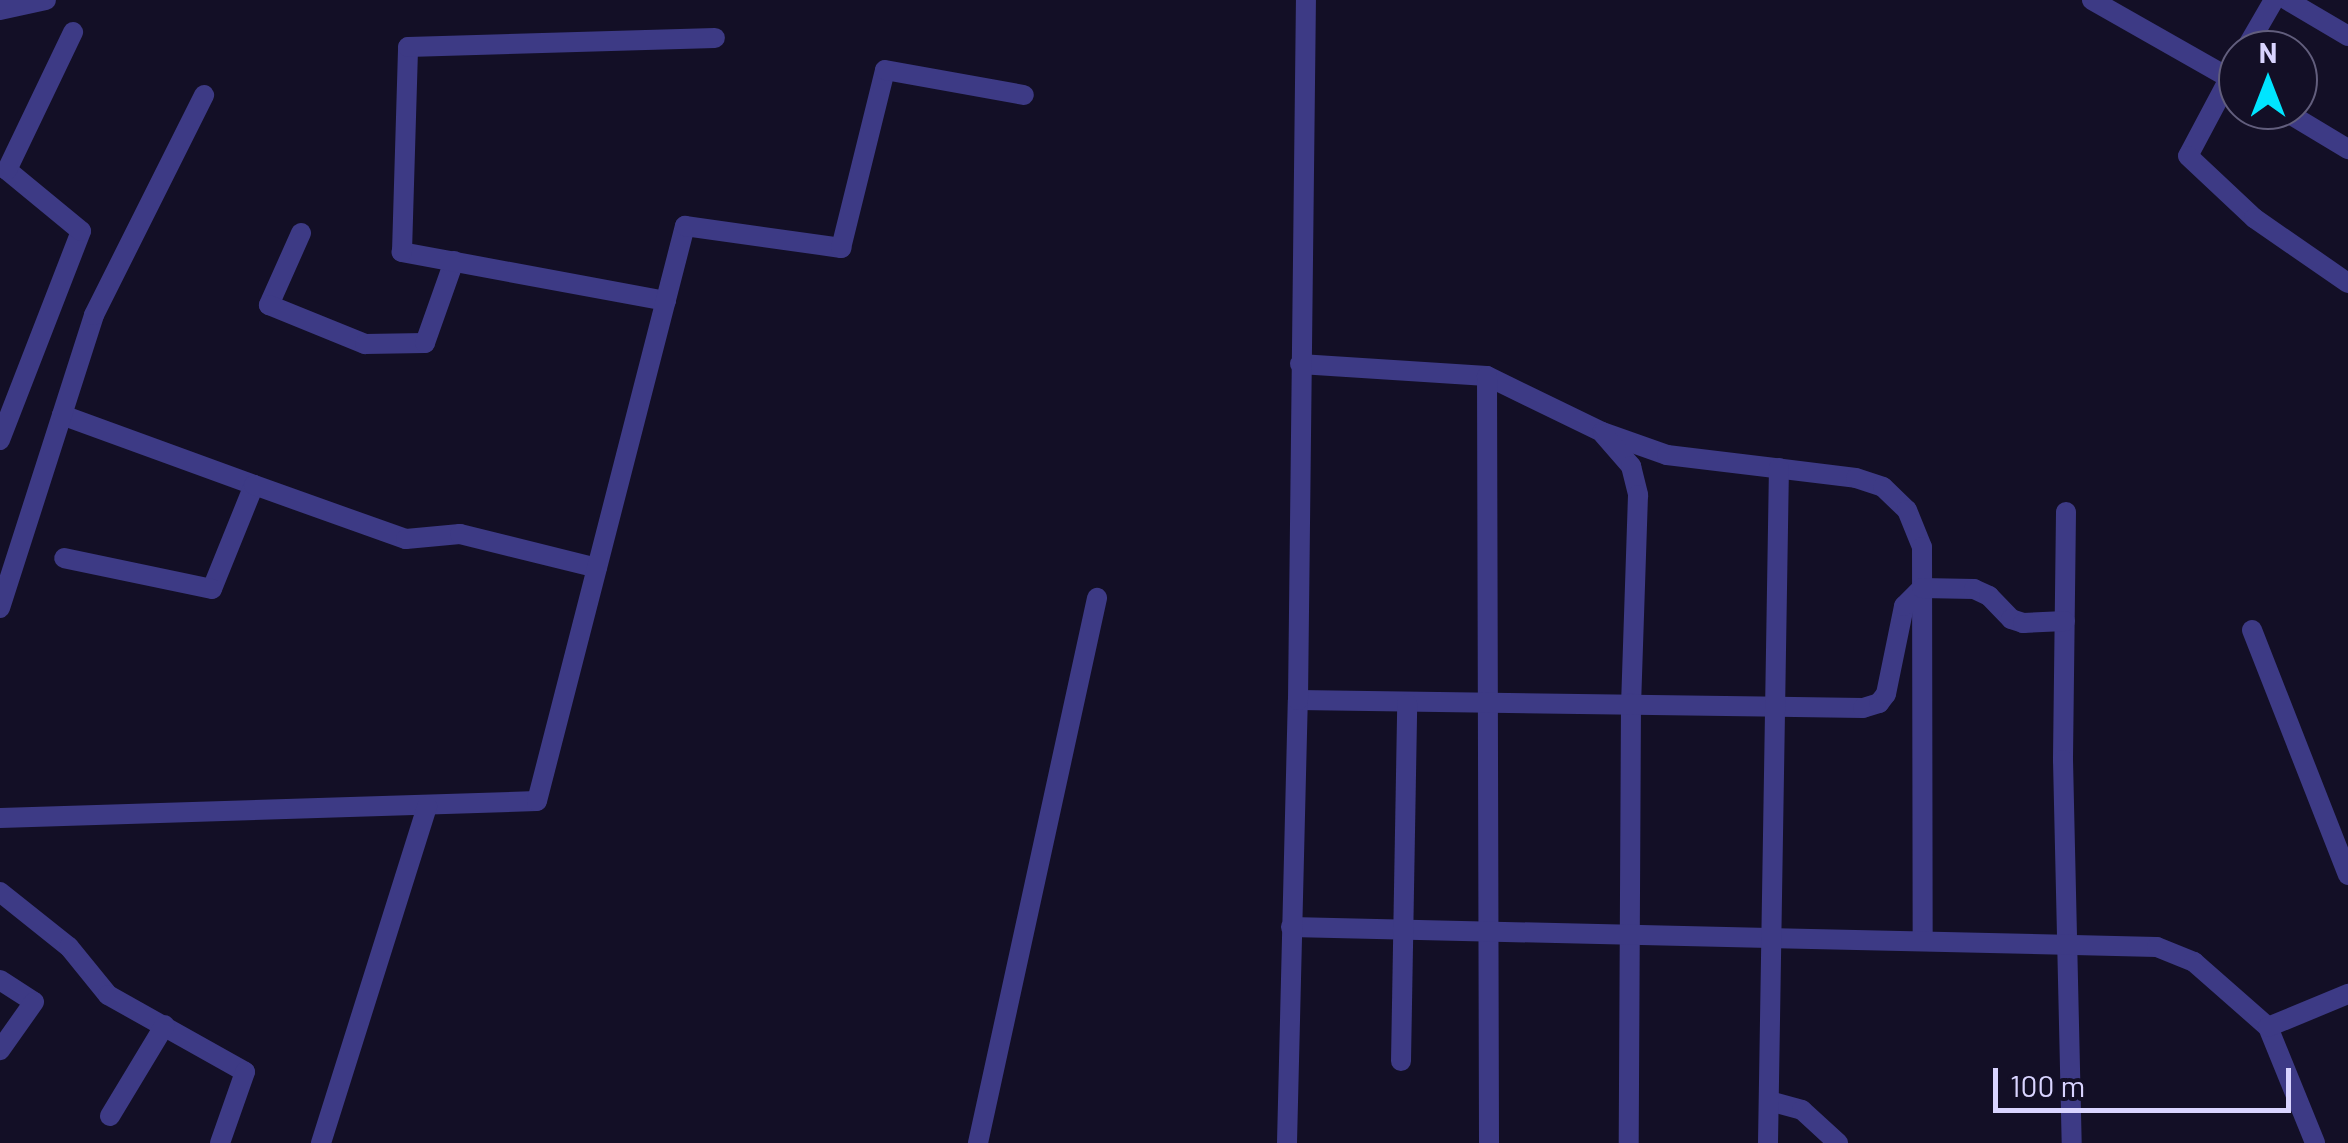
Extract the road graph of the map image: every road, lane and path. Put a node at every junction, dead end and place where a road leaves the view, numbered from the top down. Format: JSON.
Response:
{"nodes":[{"id":1,"x":46,"y":0,"type":"edge"},
{"id":2,"x":1306,"y":0,"type":"edge"},
{"id":3,"x":2092,"y":0,"type":"edge"},
{"id":4,"x":2274,"y":0,"type":"edge"},
{"id":5,"x":2287,"y":0,"type":"edge"},
{"id":6,"x":0,"y":10,"type":"edge"},
{"id":7,"x":2257,"y":30,"type":"edge"},
{"id":8,"x":73,"y":32,"type":"dead end"},
{"id":9,"x":2348,"y":36,"type":"edge"},
{"id":10,"x":715,"y":38,"type":"dead end"},
{"id":11,"x":2218,"y":65,"type":"edge"},
{"id":12,"x":204,"y":95,"type":"dead end"},
{"id":13,"x":1024,"y":95,"type":"dead end"},
{"id":14,"x":2218,"y":104,"type":"edge"},
{"id":15,"x":2316,"y":130,"type":"edge"},
{"id":16,"x":2348,"y":149,"type":"edge"},
{"id":17,"x":301,"y":233,"type":"dead end"},
{"id":18,"x":454,"y":261,"type":"junction"},
{"id":19,"x":2348,"y":283,"type":"edge"},
{"id":20,"x":666,"y":302,"type":"junction"},
{"id":21,"x":1300,"y":364,"type":"junction"},
{"id":22,"x":1487,"y":376,"type":"junction"},
{"id":23,"x":62,"y":414,"type":"junction"},
{"id":24,"x":1602,"y":432,"type":"junction"},
{"id":25,"x":0,"y":440,"type":"edge"},
{"id":26,"x":1779,"y":468,"type":"junction"},
{"id":27,"x":254,"y":484,"type":"junction"},
{"id":28,"x":2066,"y":512,"type":"dead end"},
{"id":29,"x":64,"y":558,"type":"dead end"},
{"id":30,"x":597,"y":568,"type":"junction"},
{"id":31,"x":1922,"y":588,"type":"junction"},
{"id":32,"x":1097,"y":598,"type":"dead end"},
{"id":33,"x":0,"y":608,"type":"edge"},
{"id":34,"x":2065,"y":621,"type":"junction"},
{"id":35,"x":2252,"y":630,"type":"dead end"},
{"id":36,"x":1298,"y":700,"type":"junction"},
{"id":37,"x":1631,"y":703,"type":"junction"},
{"id":38,"x":1407,"y":704,"type":"junction"},
{"id":39,"x":1486,"y":704,"type":"junction"},
{"id":40,"x":1776,"y":705,"type":"junction"},
{"id":41,"x":426,"y":806,"type":"junction"},
{"id":42,"x":0,"y":818,"type":"edge"},
{"id":43,"x":2348,"y":875,"type":"edge"},
{"id":44,"x":0,"y":892,"type":"edge"},
{"id":45,"x":1291,"y":927,"type":"junction"},
{"id":46,"x":1406,"y":932,"type":"junction"},
{"id":47,"x":1485,"y":933,"type":"junction"},
{"id":48,"x":1633,"y":936,"type":"junction"},
{"id":49,"x":1774,"y":938,"type":"junction"},
{"id":50,"x":1923,"y":940,"type":"junction"},
{"id":51,"x":2068,"y":942,"type":"junction"},
{"id":52,"x":0,"y":980,"type":"edge"},
{"id":53,"x":2348,"y":994,"type":"edge"},
{"id":54,"x":166,"y":1025,"type":"junction"},
{"id":55,"x":2268,"y":1027,"type":"junction"},
{"id":56,"x":0,"y":1050,"type":"edge"},
{"id":57,"x":1401,"y":1062,"type":"dead end"},
{"id":58,"x":1769,"y":1101,"type":"junction"},
{"id":59,"x":110,"y":1116,"type":"dead end"},
{"id":60,"x":220,"y":1143,"type":"edge"},
{"id":61,"x":321,"y":1143,"type":"edge"},
{"id":62,"x":978,"y":1143,"type":"edge"},
{"id":63,"x":1287,"y":1143,"type":"edge"},
{"id":64,"x":1488,"y":1143,"type":"edge"},
{"id":65,"x":1629,"y":1143,"type":"edge"},
{"id":66,"x":1768,"y":1143,"type":"edge"},
{"id":67,"x":1838,"y":1143,"type":"edge"},
{"id":68,"x":2072,"y":1143,"type":"edge"},
{"id":69,"x":2315,"y":1143,"type":"edge"}],
"edges":[{"from":1,"to":6,"type":"street"},
{"from":2,"to":21,"type":"street"},
{"from":3,"to":11,"type":"street"},
{"from":4,"to":7,"type":"street"},
{"from":5,"to":9,"type":"street"},
{"from":8,"to":25,"type":"street"},
{"from":10,"to":18,"type":"street"},
{"from":12,"to":23,"type":"street"},
{"from":13,"to":20,"type":"street"},
{"from":14,"to":19,"type":"street"},
{"from":15,"to":16,"type":"street"},
{"from":17,"to":18,"type":"street"},
{"from":18,"to":20,"type":"street"},
{"from":20,"to":30,"type":"street"},
{"from":21,"to":22,"type":"street"},
{"from":21,"to":36,"type":"street"},
{"from":22,"to":24,"type":"street"},
{"from":22,"to":39,"type":"street"},
{"from":23,"to":27,"type":"street"},
{"from":23,"to":33,"type":"street"},
{"from":24,"to":26,"type":"street"},
{"from":24,"to":37,"type":"street"},
{"from":26,"to":31,"type":"street"},
{"from":26,"to":40,"type":"street"},
{"from":27,"to":29,"type":"street"},
{"from":27,"to":30,"type":"street"},
{"from":28,"to":34,"type":"street"},
{"from":30,"to":41,"type":"street"},
{"from":31,"to":34,"type":"street"},
{"from":31,"to":40,"type":"street"},
{"from":31,"to":50,"type":"street"},
{"from":32,"to":62,"type":"street"},
{"from":34,"to":51,"type":"street"},
{"from":35,"to":43,"type":"street"},
{"from":36,"to":38,"type":"street"},
{"from":36,"to":45,"type":"street"},
{"from":37,"to":39,"type":"street"},
{"from":37,"to":40,"type":"street"},
{"from":37,"to":48,"type":"street"},
{"from":38,"to":39,"type":"street"},
{"from":38,"to":46,"type":"street"},
{"from":39,"to":47,"type":"street"},
{"from":40,"to":49,"type":"street"},
{"from":41,"to":42,"type":"street"},
{"from":41,"to":61,"type":"street"},
{"from":44,"to":54,"type":"street"},
{"from":45,"to":46,"type":"street"},
{"from":45,"to":63,"type":"street"},
{"from":46,"to":47,"type":"street"},
{"from":46,"to":57,"type":"street"},
{"from":47,"to":48,"type":"street"},
{"from":47,"to":64,"type":"street"},
{"from":48,"to":49,"type":"street"},
{"from":48,"to":65,"type":"street"},
{"from":49,"to":50,"type":"street"},
{"from":49,"to":58,"type":"street"},
{"from":50,"to":51,"type":"street"},
{"from":51,"to":55,"type":"street"},
{"from":51,"to":68,"type":"street"},
{"from":52,"to":56,"type":"street"},
{"from":53,"to":55,"type":"street"},
{"from":54,"to":59,"type":"street"},
{"from":54,"to":60,"type":"street"},
{"from":55,"to":69,"type":"street"},
{"from":58,"to":66,"type":"street"},
{"from":58,"to":67,"type":"street"}]}
